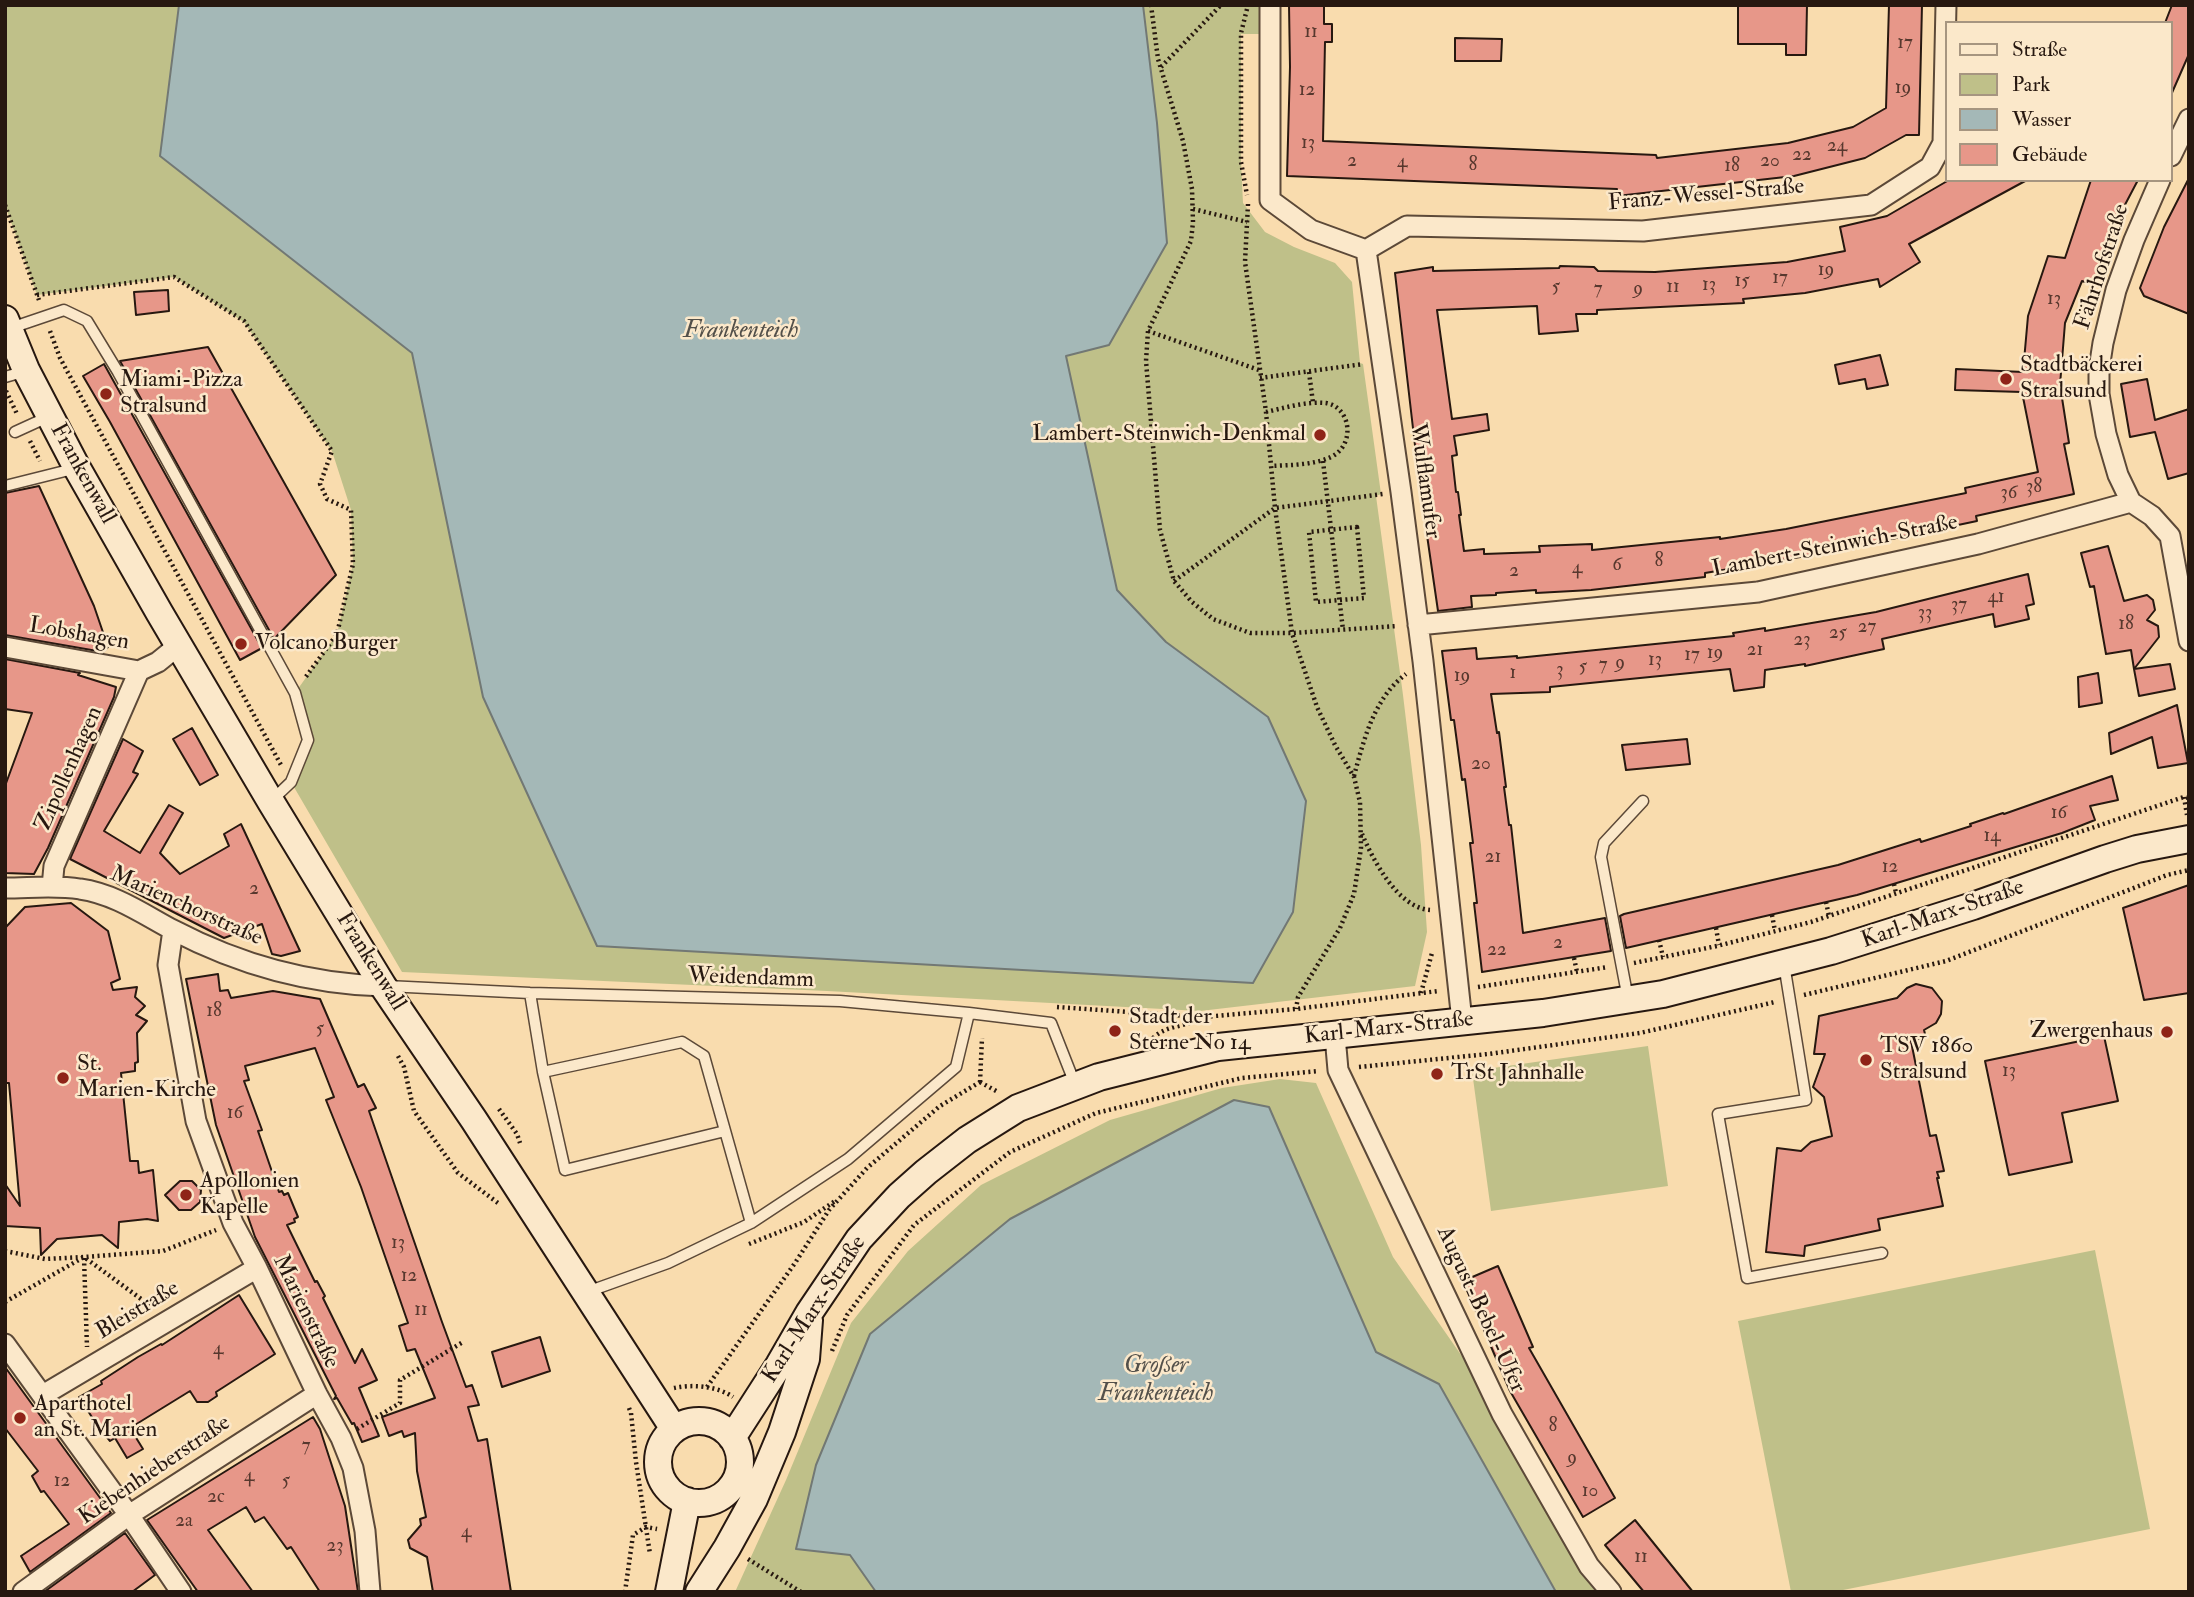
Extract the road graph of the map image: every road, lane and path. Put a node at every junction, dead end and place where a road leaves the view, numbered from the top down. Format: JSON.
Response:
{"nodes":[{"id":1,"x":1151,"y":5,"type":"edge"},
{"id":2,"x":1221,"y":5,"type":"edge"},
{"id":3,"x":1247,"y":5,"type":"edge"},
{"id":4,"x":1270,"y":5,"type":"edge"},
{"id":5,"x":1945,"y":5,"type":"edge"},
{"id":6,"x":1160,"y":67,"type":"junction"},
{"id":7,"x":2181,"y":126,"type":"edge"},
{"id":8,"x":1945,"y":142,"type":"edge"},
{"id":9,"x":2173,"y":150,"type":"edge"},
{"id":10,"x":2159,"y":182,"type":"edge"},
{"id":11,"x":1248,"y":202,"type":"junction"},
{"id":12,"x":5,"y":205,"type":"edge"},
{"id":13,"x":1192,"y":209,"type":"junction"},
{"id":14,"x":1255,"y":210,"type":"dead end"},
{"id":15,"x":1247,"y":222,"type":"junction"},
{"id":16,"x":1366,"y":250,"type":"junction"},
{"id":17,"x":37,"y":295,"type":"junction"},
{"id":18,"x":45,"y":316,"type":"junction"},
{"id":19,"x":7,"y":324,"type":"edge"},
{"id":20,"x":1148,"y":331,"type":"junction"},
{"id":21,"x":1382,"y":361,"type":"junction"},
{"id":22,"x":1259,"y":370,"type":"junction"},
{"id":23,"x":1309,"y":372,"type":"junction"},
{"id":24,"x":16,"y":374,"type":"edge"},
{"id":25,"x":1260,"y":378,"type":"junction"},
{"id":26,"x":1313,"y":403,"type":"junction"},
{"id":27,"x":1266,"y":412,"type":"junction"},
{"id":28,"x":50,"y":416,"type":"junction"},
{"id":29,"x":15,"y":432,"type":"dead end"},
{"id":30,"x":1323,"y":461,"type":"junction"},
{"id":31,"x":1272,"y":466,"type":"junction"},
{"id":32,"x":77,"y":468,"type":"junction"},
{"id":33,"x":5,"y":486,"type":"edge"},
{"id":34,"x":1401,"y":492,"type":"junction"},
{"id":35,"x":1327,"y":501,"type":"junction"},
{"id":36,"x":2131,"y":502,"type":"junction"},
{"id":37,"x":1275,"y":508,"type":"junction"},
{"id":38,"x":1331,"y":530,"type":"junction"},
{"id":39,"x":1174,"y":581,"type":"junction"},
{"id":40,"x":1339,"y":600,"type":"junction"},
{"id":41,"x":1418,"y":625,"type":"junction"},
{"id":42,"x":1343,"y":630,"type":"junction"},
{"id":43,"x":1292,"y":633,"type":"junction"},
{"id":44,"x":2189,"y":641,"type":"edge"},
{"id":45,"x":179,"y":645,"type":"junction"},
{"id":46,"x":5,"y":647,"type":"edge"},
{"id":47,"x":1423,"y":661,"type":"junction"},
{"id":48,"x":139,"y":671,"type":"junction"},
{"id":49,"x":295,"y":693,"type":"junction"},
{"id":50,"x":1354,"y":777,"type":"junction"},
{"id":51,"x":291,"y":782,"type":"junction"},
{"id":52,"x":2186,"y":797,"type":"edge"},
{"id":53,"x":1643,"y":801,"type":"dead end"},
{"id":54,"x":271,"y":802,"type":"junction"},
{"id":55,"x":2189,"y":827,"type":"edge"},
{"id":56,"x":1360,"y":830,"type":"junction"},
{"id":57,"x":2189,"y":839,"type":"edge"},
{"id":58,"x":1894,"y":884,"type":"dead end"},
{"id":59,"x":52,"y":887,"type":"junction"},
{"id":60,"x":5,"y":888,"type":"edge"},
{"id":61,"x":1896,"y":893,"type":"junction"},
{"id":62,"x":1826,"y":902,"type":"dead end"},
{"id":63,"x":1438,"y":910,"type":"dead end"},
{"id":64,"x":1772,"y":915,"type":"dead end"},
{"id":65,"x":1829,"y":916,"type":"junction"},
{"id":66,"x":1716,"y":928,"type":"dead end"},
{"id":67,"x":173,"y":930,"type":"junction"},
{"id":68,"x":1775,"y":931,"type":"junction"},
{"id":69,"x":1659,"y":940,"type":"dead end"},
{"id":70,"x":1719,"y":945,"type":"junction"},
{"id":71,"x":1664,"y":957,"type":"junction"},
{"id":72,"x":1574,"y":958,"type":"dead end"},
{"id":73,"x":1784,"y":964,"type":"junction"},
{"id":74,"x":1620,"y":966,"type":"junction"},
{"id":75,"x":1577,"y":972,"type":"junction"},
{"id":76,"x":383,"y":986,"type":"junction"},
{"id":77,"x":1458,"y":990,"type":"junction"},
{"id":78,"x":530,"y":993,"type":"junction"},
{"id":79,"x":1628,"y":1000,"type":"junction"},
{"id":80,"x":1296,"y":1009,"type":"junction"},
{"id":81,"x":969,"y":1013,"type":"junction"},
{"id":82,"x":983,"y":1014,"type":"junction"},
{"id":83,"x":1203,"y":1017,"type":"dead end"},
{"id":84,"x":1462,"y":1021,"type":"junction"},
{"id":85,"x":1335,"y":1036,"type":"junction"},
{"id":86,"x":398,"y":1056,"type":"dead end"},
{"id":87,"x":543,"y":1072,"type":"junction"},
{"id":88,"x":1302,"y":1073,"type":"dead end"},
{"id":89,"x":1075,"y":1085,"type":"junction"},
{"id":90,"x":493,"y":1100,"type":"dead end"},
{"id":91,"x":725,"y":1131,"type":"junction"},
{"id":92,"x":522,"y":1146,"type":"dead end"},
{"id":93,"x":505,"y":1214,"type":"dead end"},
{"id":94,"x":233,"y":1223,"type":"junction"},
{"id":95,"x":751,"y":1223,"type":"junction"},
{"id":96,"x":5,"y":1251,"type":"edge"},
{"id":97,"x":1882,"y":1253,"type":"dead end"},
{"id":98,"x":84,"y":1257,"type":"junction"},
{"id":99,"x":257,"y":1268,"type":"junction"},
{"id":100,"x":587,"y":1293,"type":"junction"},
{"id":101,"x":5,"y":1302,"type":"edge"},
{"id":102,"x":809,"y":1313,"type":"junction"},
{"id":103,"x":170,"y":1320,"type":"junction"},
{"id":104,"x":463,"y":1342,"type":"dead end"},
{"id":105,"x":5,"y":1344,"type":"edge"},
{"id":106,"x":828,"y":1361,"type":"dead end"},
{"id":107,"x":88,"y":1369,"type":"junction"},
{"id":108,"x":677,"y":1387,"type":"dead end"},
{"id":109,"x":317,"y":1394,"type":"junction"},
{"id":110,"x":43,"y":1395,"type":"junction"},
{"id":111,"x":627,"y":1404,"type":"dead end"},
{"id":112,"x":674,"y":1429,"type":"junction"},
{"id":113,"x":341,"y":1438,"type":"junction"},
{"id":114,"x":732,"y":1438,"type":"junction"},
{"id":115,"x":687,"y":1502,"type":"junction"},
{"id":116,"x":129,"y":1516,"type":"junction"},
{"id":117,"x":739,"y":1553,"type":"dead end"},
{"id":118,"x":23,"y":1592,"type":"edge"},
{"id":119,"x":181,"y":1592,"type":"edge"},
{"id":120,"x":370,"y":1592,"type":"edge"},
{"id":121,"x":625,"y":1592,"type":"edge"},
{"id":122,"x":669,"y":1592,"type":"edge"},
{"id":123,"x":699,"y":1592,"type":"edge"},
{"id":124,"x":800,"y":1592,"type":"edge"},
{"id":125,"x":1611,"y":1592,"type":"edge"}],
"edges":[{"from":1,"to":6,"type":"path"},
{"from":2,"to":6,"type":"path"},
{"from":3,"to":11,"type":"path"},
{"from":4,"to":16,"type":"street"},
{"from":5,"to":8,"type":"street"},
{"from":6,"to":13,"type":"path"},
{"from":7,"to":9,"type":"street"},
{"from":8,"to":16,"type":"street","name":"Franz-Wessel-Straße"},
{"from":10,"to":36,"type":"street","name":"Fährhofstraße"},
{"from":11,"to":14,"type":"path"},
{"from":11,"to":15,"type":"path"},
{"from":12,"to":17,"type":"path"},
{"from":13,"to":15,"type":"path"},
{"from":13,"to":20,"type":"path"},
{"from":15,"to":22,"type":"path"},
{"from":16,"to":21,"type":"street","name":"Wulflamufer"},
{"from":17,"to":18,"type":"path"},
{"from":17,"to":49,"type":"path"},
{"from":18,"to":19,"type":"lane"},
{"from":18,"to":49,"type":"lane"},
{"from":18,"to":51,"type":"path"},
{"from":19,"to":24,"type":"main road","name":"Frankenwall"},
{"from":20,"to":22,"type":"path"},
{"from":20,"to":39,"type":"path"},
{"from":21,"to":23,"type":"path"},
{"from":21,"to":34,"type":"street","name":"Wulflamufer"},
{"from":22,"to":25,"type":"path"},
{"from":23,"to":25,"type":"path"},
{"from":23,"to":26,"type":"path"},
{"from":24,"to":28,"type":"main road","name":"Frankenwall"},
{"from":25,"to":27,"type":"path"},
{"from":26,"to":27,"type":"path"},
{"from":26,"to":30,"type":"path"},
{"from":27,"to":31,"type":"path"},
{"from":28,"to":29,"type":"lane"},
{"from":28,"to":32,"type":"main road","name":"Frankenwall"},
{"from":30,"to":31,"type":"path"},
{"from":30,"to":35,"type":"path"},
{"from":31,"to":37,"type":"path"},
{"from":32,"to":33,"type":"lane"},
{"from":32,"to":45,"type":"main road","name":"Frankenwall"},
{"from":34,"to":35,"type":"path"},
{"from":34,"to":41,"type":"street","name":"Wulflamufer"},
{"from":35,"to":37,"type":"path"},
{"from":35,"to":38,"type":"path"},
{"from":36,"to":41,"type":"street","name":"Lambert-Steinwich-Straße"},
{"from":36,"to":44,"type":"street","name":"Fährhofstraße"},
{"from":37,"to":39,"type":"path"},
{"from":37,"to":43,"type":"path"},
{"from":38,"to":40,"type":"path"},
{"from":38,"to":40,"type":"path"},
{"from":38,"to":40,"type":"path"},
{"from":39,"to":43,"type":"path"},
{"from":40,"to":42,"type":"path"},
{"from":41,"to":42,"type":"path"},
{"from":41,"to":47,"type":"street","name":"Wulflamufer"},
{"from":42,"to":43,"type":"path"},
{"from":43,"to":50,"type":"path"},
{"from":45,"to":48,"type":"street","name":"Lobshagen"},
{"from":45,"to":54,"type":"main road","name":"Frankenwall"},
{"from":46,"to":48,"type":"street","name":"Lobshagen"},
{"from":47,"to":50,"type":"path"},
{"from":47,"to":77,"type":"street","name":"Wulflamufer"},
{"from":48,"to":59,"type":"street","name":"Zipollenhagen"},
{"from":49,"to":51,"type":"lane"},
{"from":50,"to":56,"type":"path"},
{"from":51,"to":54,"type":"lane"},
{"from":52,"to":55,"type":"path"},
{"from":52,"to":61,"type":"path"},
{"from":53,"to":74,"type":"lane"},
{"from":54,"to":76,"type":"main road","name":"Frankenwall"},
{"from":56,"to":63,"type":"path"},
{"from":56,"to":80,"type":"path"},
{"from":57,"to":73,"type":"main road","name":"Karl-Marx-Straße"},
{"from":58,"to":61,"type":"path"},
{"from":59,"to":60,"type":"street","name":"Marienchorstraße"},
{"from":59,"to":67,"type":"street","name":"Marienchorstraße"},
{"from":61,"to":65,"type":"path"},
{"from":62,"to":65,"type":"path"},
{"from":64,"to":68,"type":"path"},
{"from":65,"to":68,"type":"path"},
{"from":66,"to":70,"type":"path"},
{"from":67,"to":76,"type":"street","name":"Marienchorstraße"},
{"from":67,"to":94,"type":"street","name":"Marienstraße"},
{"from":68,"to":70,"type":"path"},
{"from":69,"to":71,"type":"path"},
{"from":70,"to":71,"type":"path"},
{"from":71,"to":74,"type":"path"},
{"from":72,"to":75,"type":"path"},
{"from":73,"to":79,"type":"main road","name":"Karl-Marx-Straße"},
{"from":73,"to":97,"type":"lane"},
{"from":74,"to":75,"type":"path"},
{"from":74,"to":79,"type":"lane"},
{"from":75,"to":77,"type":"path"},
{"from":76,"to":78,"type":"lane","name":"Weidendamm"},
{"from":76,"to":100,"type":"main road","name":"Frankenwall"},
{"from":77,"to":80,"type":"path"},
{"from":77,"to":84,"type":"street","name":"Wulflamufer"},
{"from":78,"to":81,"type":"lane","name":"Weidendamm"},
{"from":78,"to":87,"type":"lane"},
{"from":79,"to":84,"type":"main road","name":"Karl-Marx-Straße"},
{"from":80,"to":83,"type":"path"},
{"from":81,"to":82,"type":"lane","name":"Weidendamm"},
{"from":81,"to":95,"type":"lane"},
{"from":82,"to":89,"type":"lane","name":"Weidendamm"},
{"from":82,"to":108,"type":"path"},
{"from":84,"to":85,"type":"main road","name":"Karl-Marx-Straße"},
{"from":85,"to":89,"type":"main road","name":"Karl-Marx-Straße"},
{"from":85,"to":125,"type":"street","name":"August-Bebel-Ufer"},
{"from":86,"to":93,"type":"path"},
{"from":87,"to":91,"type":"lane"},
{"from":87,"to":91,"type":"lane"},
{"from":88,"to":106,"type":"path"},
{"from":89,"to":102,"type":"main road","name":"Karl-Marx-Straße"},
{"from":90,"to":92,"type":"path"},
{"from":91,"to":95,"type":"lane"},
{"from":94,"to":98,"type":"path"},
{"from":94,"to":99,"type":"street","name":"Marienstraße"},
{"from":95,"to":100,"type":"lane"},
{"from":96,"to":98,"type":"path"},
{"from":98,"to":101,"type":"path"},
{"from":98,"to":103,"type":"path"},
{"from":98,"to":107,"type":"path"},
{"from":99,"to":103,"type":"street","name":"Bleistraße"},
{"from":99,"to":109,"type":"street","name":"Marienstraße"},
{"from":100,"to":112,"type":"main road","name":"Frankenwall"},
{"from":102,"to":114,"type":"main road","name":"Karl-Marx-Straße"},
{"from":102,"to":123,"type":"main road"},
{"from":103,"to":107,"type":"street","name":"Bleistraße"},
{"from":104,"to":113,"type":"path"},
{"from":105,"to":110,"type":"street"},
{"from":107,"to":110,"type":"street","name":"Bleistraße"},
{"from":109,"to":113,"type":"street","name":"Marienstraße"},
{"from":109,"to":116,"type":"street","name":"Kiebenhieberstraße"},
{"from":110,"to":116,"type":"street"},
{"from":111,"to":121,"type":"path"},
{"from":112,"to":114,"type":"main road"},
{"from":112,"to":115,"type":"main road"},
{"from":113,"to":120,"type":"street","name":"Marienstraße"},
{"from":114,"to":115,"type":"main road"},
{"from":115,"to":122,"type":"main road"},
{"from":116,"to":118,"type":"street","name":"Kiebenhieberstraße"},
{"from":116,"to":119,"type":"street"},
{"from":117,"to":124,"type":"path"}]}
